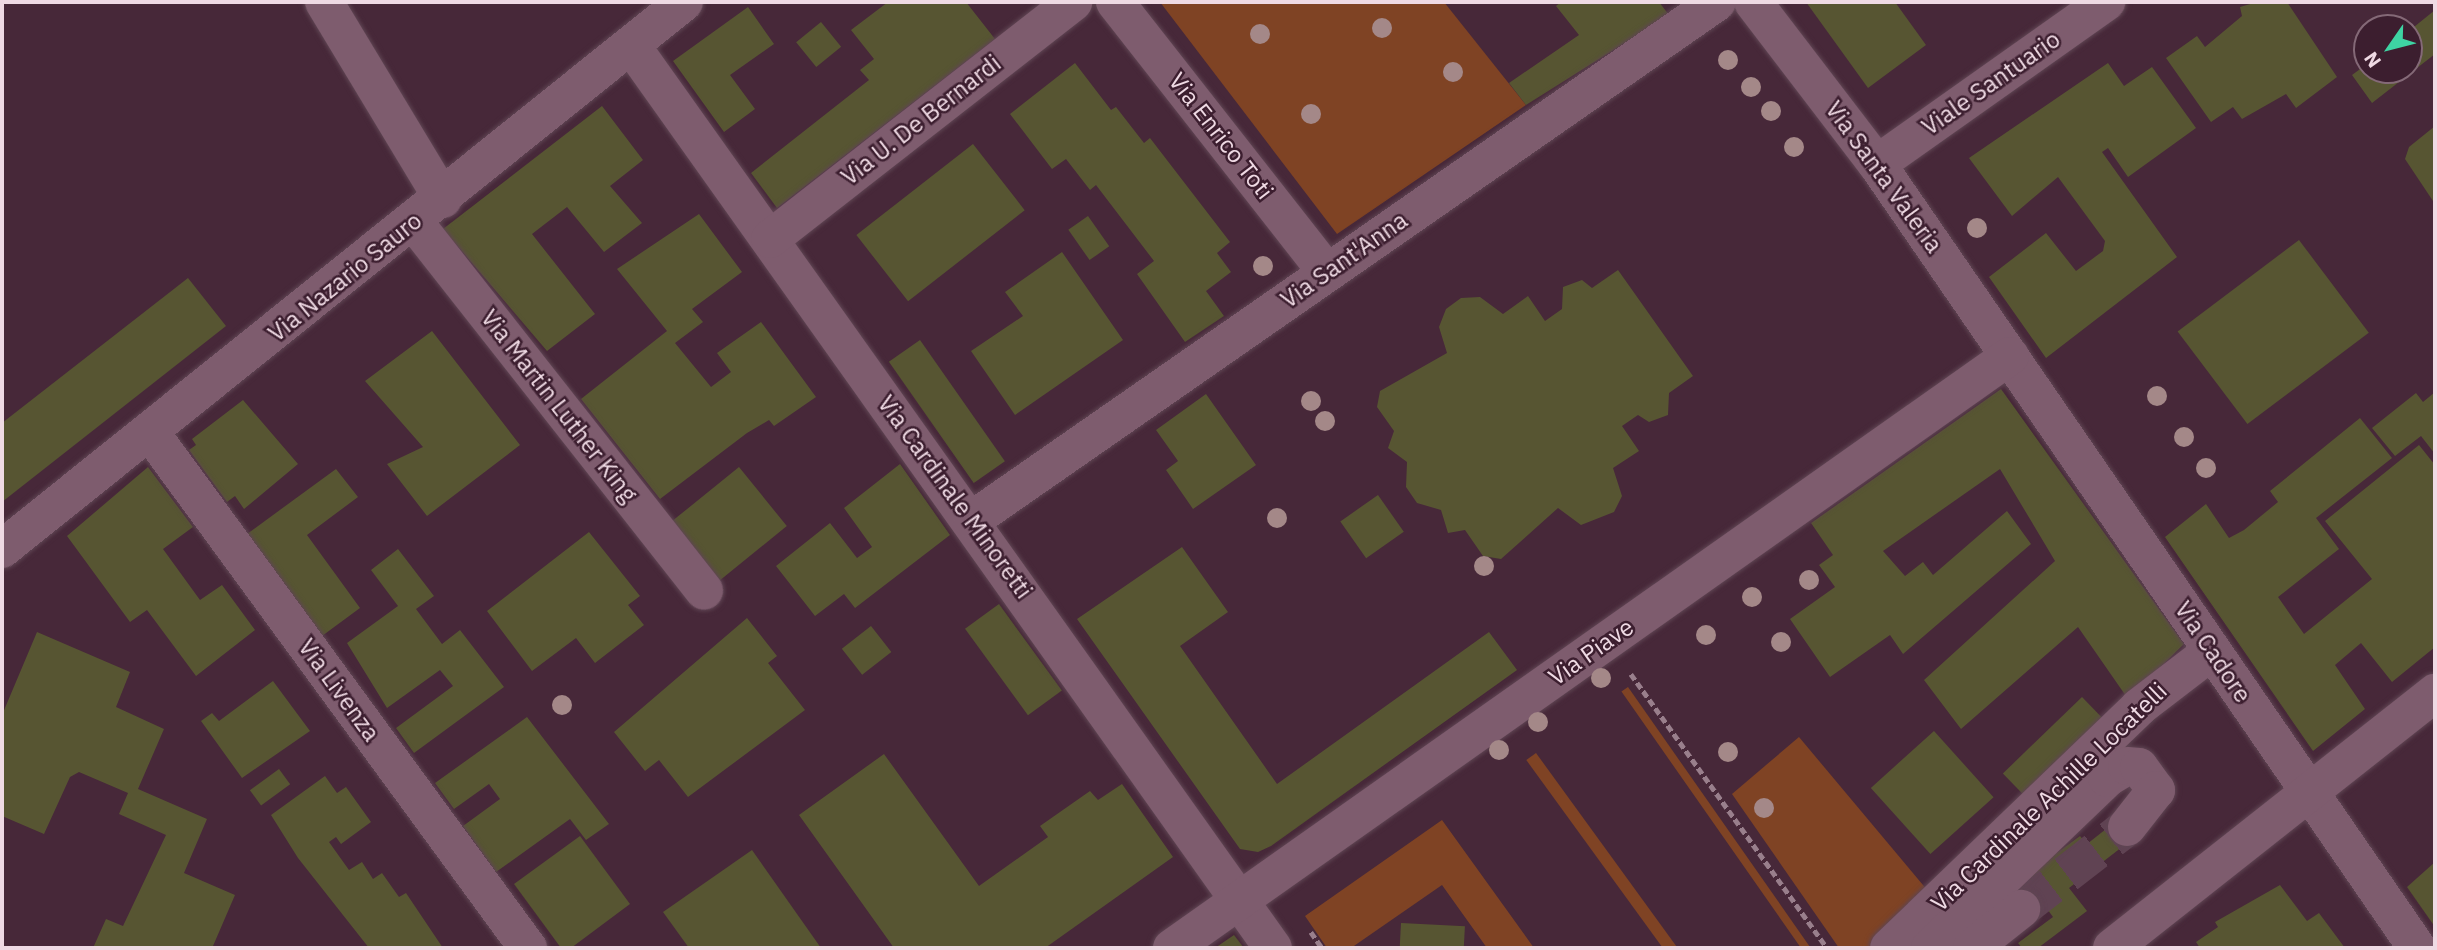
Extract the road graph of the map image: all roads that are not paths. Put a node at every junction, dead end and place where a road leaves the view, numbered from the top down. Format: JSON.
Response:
{"nodes":[{"id":1,"x":324,"y":2,"type":"edge"},
{"id":2,"x":684,"y":2,"type":"edge"},
{"id":3,"x":1073,"y":2,"type":"edge"},
{"id":4,"x":1115,"y":2,"type":"edge"},
{"id":5,"x":1717,"y":2,"type":"edge"},
{"id":6,"x":1753,"y":2,"type":"edge"},
{"id":7,"x":2106,"y":2,"type":"edge"},
{"id":8,"x":634,"y":48,"type":"junction"},
{"id":9,"x":1877,"y":164,"type":"junction"},
{"id":10,"x":429,"y":210,"type":"junction"},
{"id":11,"x":770,"y":239,"type":"junction"},
{"id":12,"x":1327,"y":272,"type":"junction"},
{"id":13,"x":2010,"y":356,"type":"junction"},
{"id":14,"x":150,"y":432,"type":"junction"},
{"id":15,"x":972,"y":520,"type":"junction"},
{"id":16,"x":2,"y":549,"type":"edge"},
{"id":17,"x":704,"y":590,"type":"dead end"},
{"id":18,"x":2212,"y":651,"type":"junction"},
{"id":19,"x":2435,"y":692,"type":"edge"},
{"id":20,"x":2310,"y":792,"type":"junction"},
{"id":21,"x":2127,"y":827,"type":"tunnel mouth"},
{"id":22,"x":1240,"y":901,"type":"junction"},
{"id":23,"x":2021,"y":909,"type":"tunnel mouth"},
{"id":24,"x":528,"y":948,"type":"edge"},
{"id":25,"x":1172,"y":948,"type":"edge"},
{"id":26,"x":1273,"y":948,"type":"edge"},
{"id":27,"x":1889,"y":948,"type":"edge"},
{"id":28,"x":1930,"y":948,"type":"edge"},
{"id":29,"x":1972,"y":948,"type":"edge"},
{"id":30,"x":2112,"y":948,"type":"edge"},
{"id":31,"x":2417,"y":948,"type":"edge"}],
"edges":[{"from":1,"to":10,"type":"street","name":"Via Martin Luther King"},
{"from":2,"to":8,"type":"street","name":"Via Nazario Sauro"},
{"from":3,"to":11,"type":"street","name":"Via U. De Bernardi"},
{"from":4,"to":12,"type":"street","name":"Via Enrico Toti"},
{"from":5,"to":12,"type":"street","name":"Via Sant'Anna"},
{"from":6,"to":9,"type":"street","name":"Via Santa Valeria"},
{"from":7,"to":9,"type":"street","name":"Viale Santuario"},
{"from":8,"to":10,"type":"street","name":"Via Nazario Sauro"},
{"from":8,"to":11,"type":"street","name":"Via Cardinale Minoretti"},
{"from":9,"to":13,"type":"street","name":"Via Santa Valeria"},
{"from":10,"to":14,"type":"street","name":"Via Nazario Sauro"},
{"from":10,"to":17,"type":"street","name":"Via Martin Luther King"},
{"from":11,"to":15,"type":"street","name":"Via Cardinale Minoretti"},
{"from":12,"to":15,"type":"street","name":"Via Sant'Anna"},
{"from":13,"to":18,"type":"street","name":"Via Cadore"},
{"from":13,"to":22,"type":"street","name":"Via Piave"},
{"from":14,"to":16,"type":"street","name":"Via Nazario Sauro"},
{"from":14,"to":24,"type":"street","name":"Via Livenza"},
{"from":15,"to":22,"type":"street","name":"Via Cardinale Minoretti"},
{"from":18,"to":20,"type":"street","name":"Via Cadore"},
{"from":18,"to":27,"type":"street","name":"Via Cardinale Achille Locatelli"},
{"from":19,"to":20,"type":"street"},
{"from":20,"to":30,"type":"street"},
{"from":20,"to":31,"type":"street","name":"Via Cadore"},
{"from":21,"to":28,"type":"street"},
{"from":22,"to":25,"type":"street","name":"Via Piave"},
{"from":22,"to":26,"type":"street","name":"Via Cardinale Minoretti"},
{"from":23,"to":29,"type":"street"}]}
